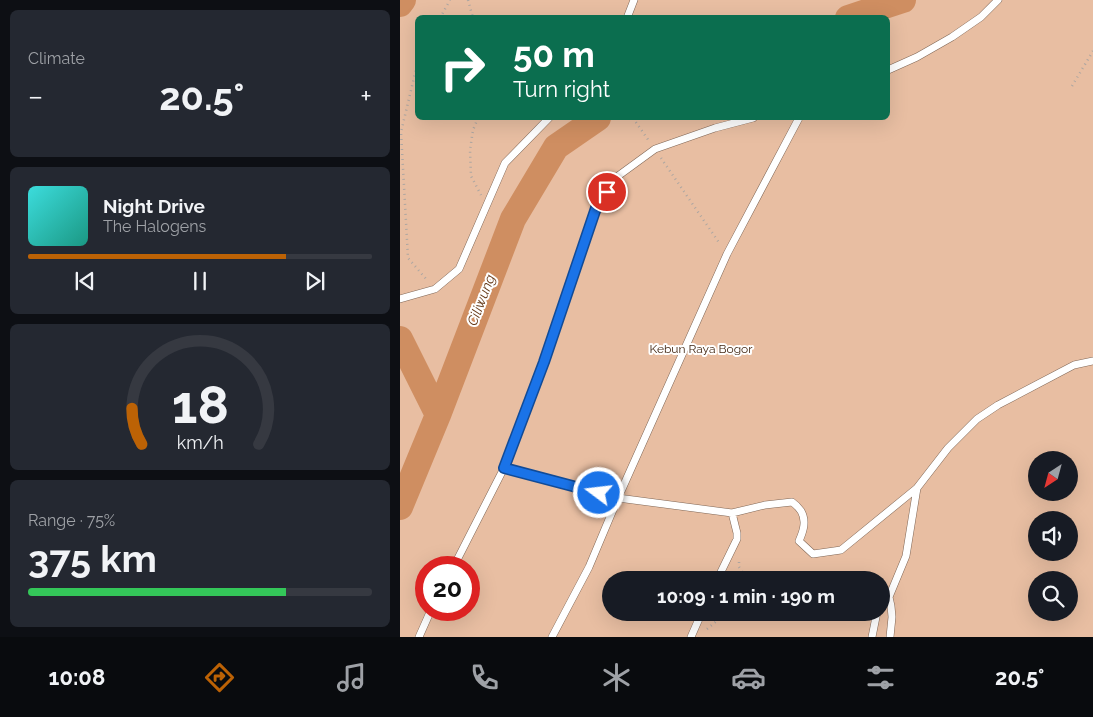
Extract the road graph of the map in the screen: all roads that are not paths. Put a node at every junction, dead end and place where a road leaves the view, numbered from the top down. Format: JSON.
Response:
{"nodes":[{"id":1,"x":634,"y":0,"type":"edge"},
{"id":2,"x":998,"y":0,"type":"edge"},
{"id":3,"x":628,"y":15,"type":"edge"},
{"id":4,"x":890,"y":69,"type":"edge"},
{"id":5,"x":547,"y":120,"type":"edge"},
{"id":6,"x":745,"y":120,"type":"edge"},
{"id":7,"x":799,"y":120,"type":"edge"},
{"id":8,"x":403,"y":298,"type":"edge"},
{"id":9,"x":1093,"y":361,"type":"edge"},
{"id":10,"x":504,"y":468,"type":"junction"},
{"id":11,"x":917,"y":488,"type":"junction"},
{"id":12,"x":618,"y":498,"type":"junction"},
{"id":13,"x":732,"y":513,"type":"junction"},
{"id":14,"x":459,"y":556,"type":"edge"},
{"id":15,"x":722,"y":571,"type":"edge"},
{"id":16,"x":890,"y":595,"type":"edge"},
{"id":17,"x":890,"y":600,"type":"edge"},
{"id":18,"x":426,"y":621,"type":"edge"},
{"id":19,"x":698,"y":621,"type":"edge"},
{"id":20,"x":875,"y":621,"type":"edge"},
{"id":21,"x":419,"y":637,"type":"edge"},
{"id":22,"x":552,"y":637,"type":"edge"},
{"id":23,"x":691,"y":637,"type":"edge"},
{"id":24,"x":872,"y":637,"type":"edge"},
{"id":25,"x":890,"y":637,"type":"edge"}],
"edges":[{"from":1,"to":3,"type":"lane"},
{"from":2,"to":4,"type":"lane"},
{"from":5,"to":8,"type":"lane"},
{"from":6,"to":10,"type":"lane"},
{"from":7,"to":12,"type":"lane"},
{"from":9,"to":11,"type":"lane"},
{"from":10,"to":12,"type":"lane"},
{"from":10,"to":14,"type":"lane"},
{"from":11,"to":13,"type":"lane"},
{"from":11,"to":16,"type":"lane"},
{"from":12,"to":13,"type":"lane"},
{"from":12,"to":22,"type":"lane"},
{"from":13,"to":15,"type":"lane"},
{"from":17,"to":25,"type":"lane"},
{"from":18,"to":21,"type":"lane"},
{"from":19,"to":23,"type":"lane"},
{"from":20,"to":24,"type":"lane"}]}
